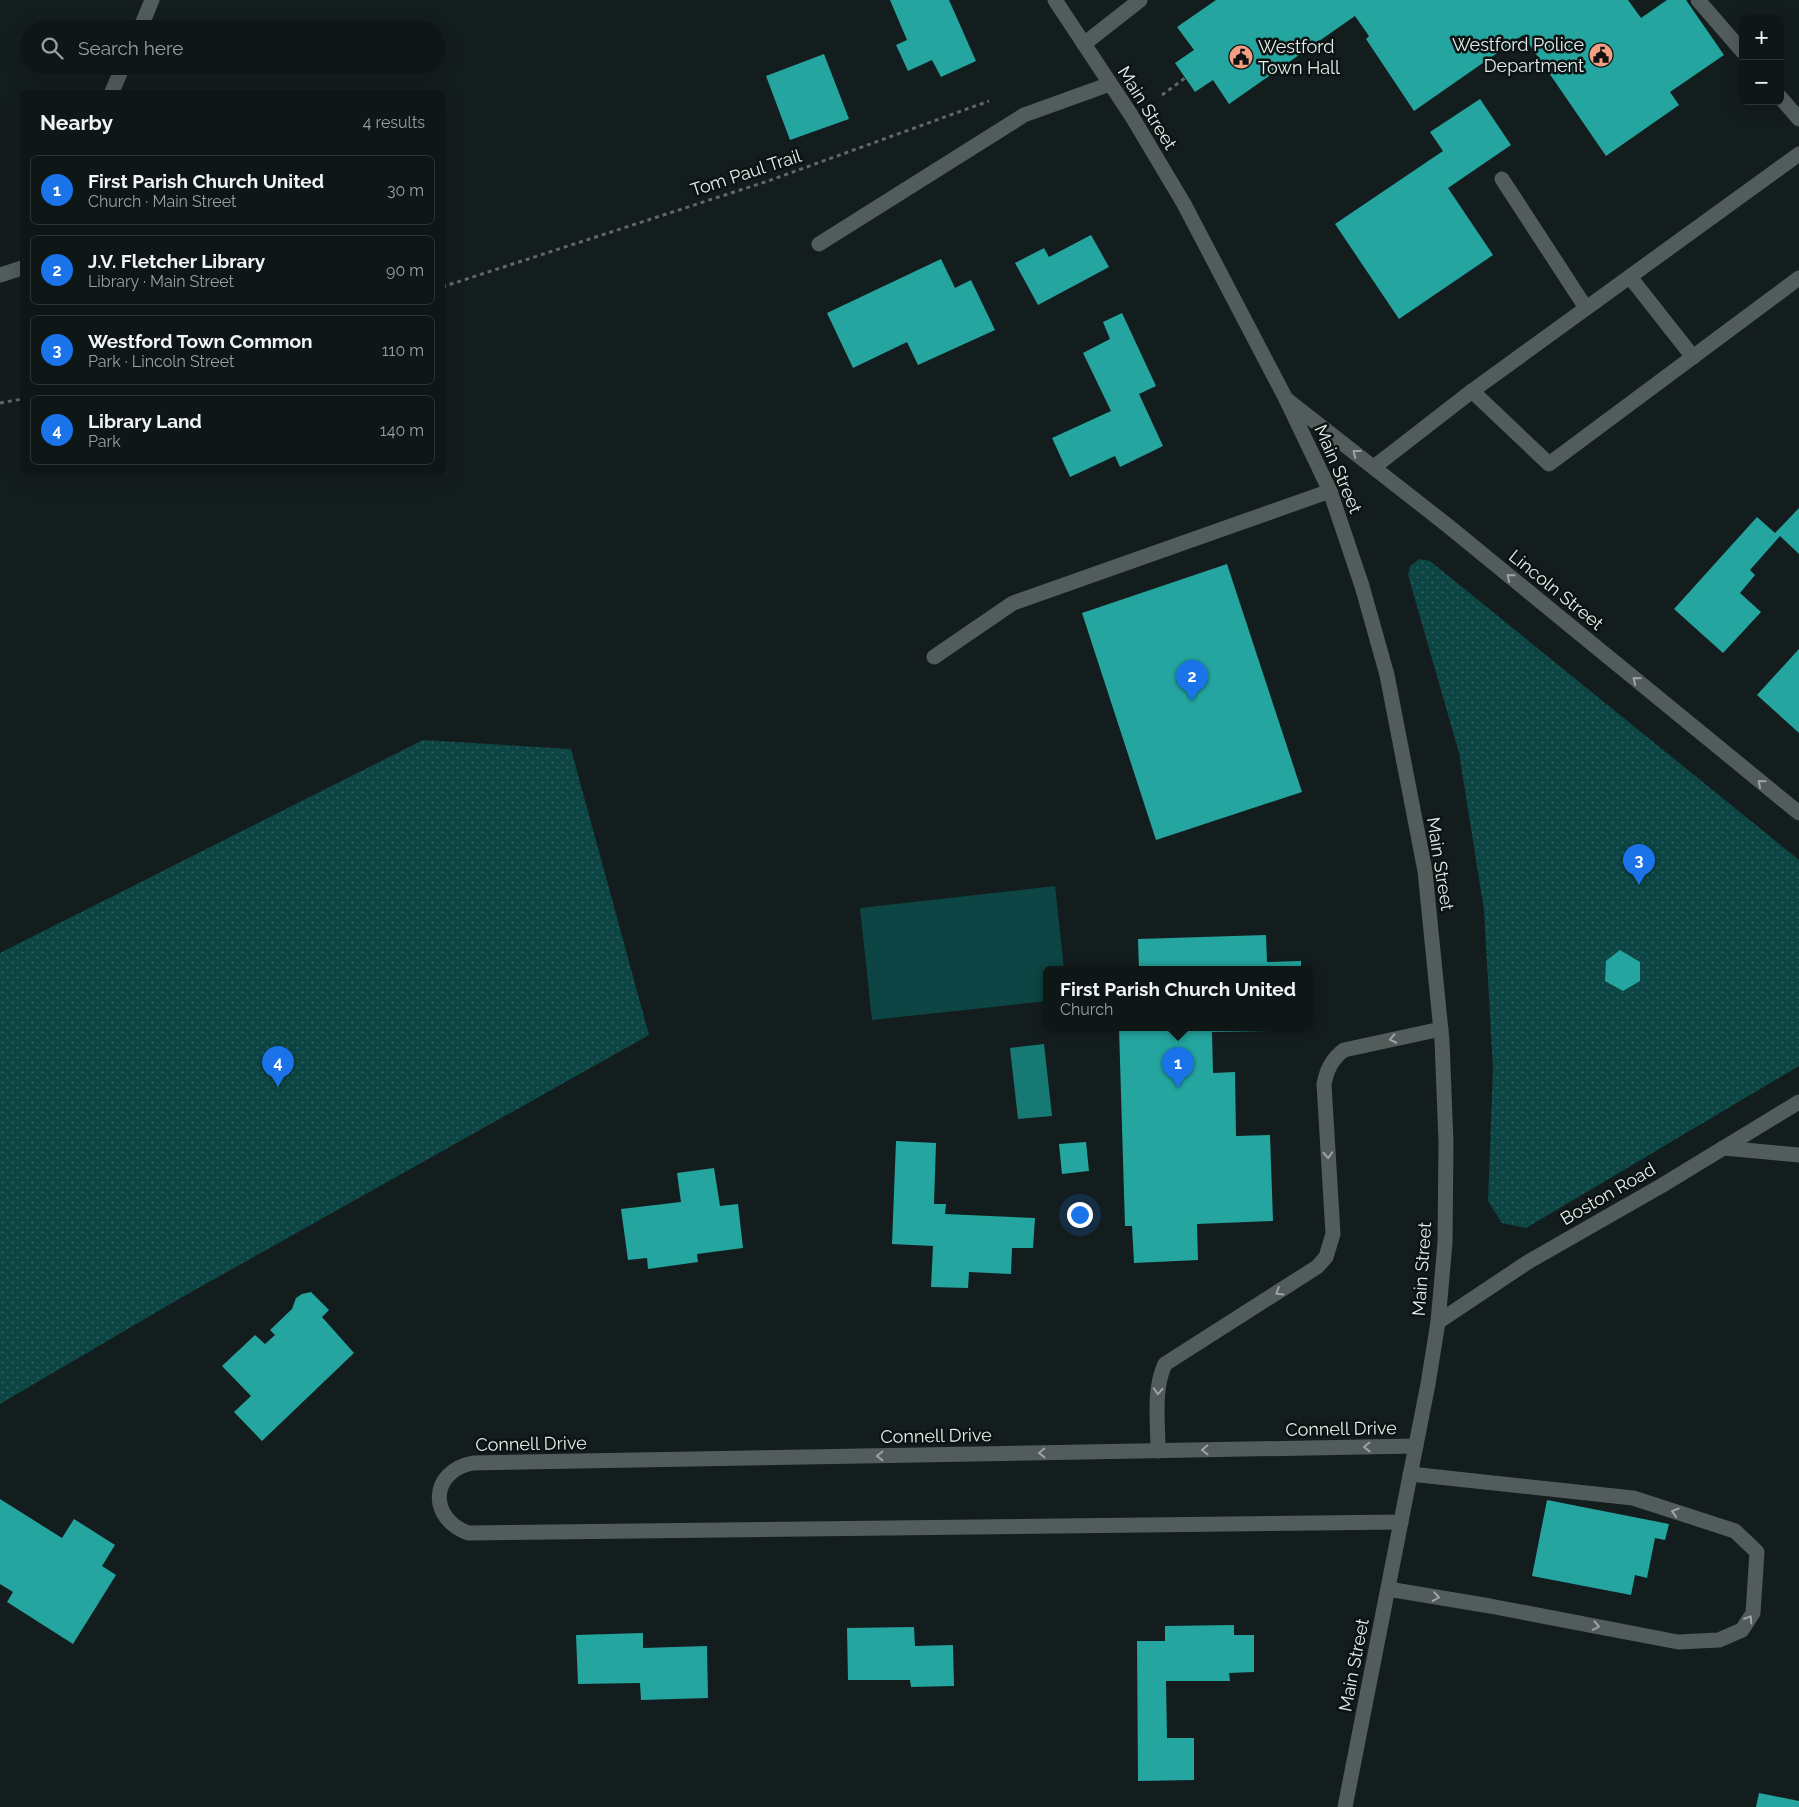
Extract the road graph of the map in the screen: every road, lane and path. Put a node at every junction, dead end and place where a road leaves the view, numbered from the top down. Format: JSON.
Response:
{"nodes":[{"id":1,"x":152,"y":0,"type":"edge"},
{"id":2,"x":1055,"y":0,"type":"edge"},
{"id":3,"x":1140,"y":0,"type":"edge"},
{"id":4,"x":1698,"y":0,"type":"edge"},
{"id":5,"x":144,"y":20,"type":"edge"},
{"id":6,"x":1084,"y":44,"type":"junction"},
{"id":7,"x":1739,"y":47,"type":"edge"},
{"id":8,"x":119,"y":75,"type":"edge"},
{"id":9,"x":1185,"y":78,"type":"dead end"},
{"id":10,"x":1110,"y":84,"type":"junction"},
{"id":11,"x":113,"y":90,"type":"edge"},
{"id":12,"x":1162,"y":95,"type":"dead end"},
{"id":13,"x":993,"y":99,"type":"dead end"},
{"id":14,"x":1784,"y":102,"type":"edge"},
{"id":15,"x":1799,"y":119,"type":"edge"},
{"id":16,"x":1799,"y":154,"type":"edge"},
{"id":17,"x":1502,"y":179,"type":"dead end"},
{"id":18,"x":819,"y":244,"type":"dead end"},
{"id":19,"x":20,"y":269,"type":"edge"},
{"id":20,"x":0,"y":276,"type":"edge"},
{"id":21,"x":1630,"y":277,"type":"junction"},
{"id":22,"x":1799,"y":278,"type":"edge"},
{"id":23,"x":445,"y":285,"type":"edge"},
{"id":24,"x":1586,"y":308,"type":"junction"},
{"id":25,"x":1693,"y":357,"type":"junction"},
{"id":26,"x":1472,"y":391,"type":"junction"},
{"id":27,"x":20,"y":399,"type":"edge"},
{"id":28,"x":1286,"y":399,"type":"junction"},
{"id":29,"x":0,"y":403,"type":"edge"},
{"id":30,"x":1374,"y":467,"type":"junction"},
{"id":31,"x":1330,"y":491,"type":"junction"},
{"id":32,"x":934,"y":657,"type":"dead end"},
{"id":33,"x":1799,"y":813,"type":"edge"},
{"id":34,"x":1441,"y":1029,"type":"junction"},
{"id":35,"x":1799,"y":1102,"type":"edge"},
{"id":36,"x":1723,"y":1148,"type":"junction"},
{"id":37,"x":1799,"y":1155,"type":"edge"},
{"id":38,"x":1438,"y":1322,"type":"junction"},
{"id":39,"x":1416,"y":1446,"type":"junction"},
{"id":40,"x":1158,"y":1451,"type":"junction"},
{"id":41,"x":1410,"y":1474,"type":"junction"},
{"id":42,"x":1401,"y":1522,"type":"junction"},
{"id":43,"x":1388,"y":1589,"type":"junction"},
{"id":44,"x":1346,"y":1807,"type":"edge"}],
"edges":[{"from":1,"to":5,"type":"street"},
{"from":2,"to":6,"type":"street","name":"Main Street"},
{"from":3,"to":6,"type":"street"},
{"from":4,"to":7,"type":"street"},
{"from":6,"to":10,"type":"street","name":"Main Street"},
{"from":8,"to":11,"type":"street"},
{"from":9,"to":12,"type":"path"},
{"from":10,"to":18,"type":"street"},
{"from":10,"to":28,"type":"street","name":"Main Street"},
{"from":13,"to":23,"type":"path","name":"Tom Paul Trail"},
{"from":14,"to":15,"type":"street"},
{"from":16,"to":21,"type":"street"},
{"from":17,"to":24,"type":"street"},
{"from":19,"to":20,"type":"street"},
{"from":21,"to":24,"type":"street"},
{"from":21,"to":25,"type":"street"},
{"from":22,"to":25,"type":"street"},
{"from":24,"to":26,"type":"street"},
{"from":25,"to":26,"type":"street"},
{"from":26,"to":30,"type":"street"},
{"from":27,"to":29,"type":"path"},
{"from":30,"to":28,"type":"street","name":"Lincoln Street","one_way":true},
{"from":28,"to":31,"type":"street","name":"Main Street"},
{"from":33,"to":30,"type":"street","name":"Lincoln Street","one_way":true},
{"from":31,"to":32,"type":"street"},
{"from":31,"to":34,"type":"street","name":"Main Street"},
{"from":34,"to":38,"type":"street","name":"Main Street"},
{"from":34,"to":40,"type":"street","one_way":true},
{"from":35,"to":36,"type":"street","name":"Boston Road"},
{"from":36,"to":37,"type":"street"},
{"from":36,"to":38,"type":"street","name":"Boston Road"},
{"from":38,"to":39,"type":"street","name":"Main Street"},
{"from":39,"to":40,"type":"street","name":"Connell Drive","one_way":true},
{"from":39,"to":41,"type":"street","name":"Main Street"},
{"from":40,"to":42,"type":"street","name":"Connell Drive","one_way":true},
{"from":41,"to":42,"type":"street","name":"Main Street"},
{"from":43,"to":41,"type":"street","one_way":true},
{"from":42,"to":43,"type":"street","name":"Main Street"},
{"from":43,"to":44,"type":"street","name":"Main Street"}]}
